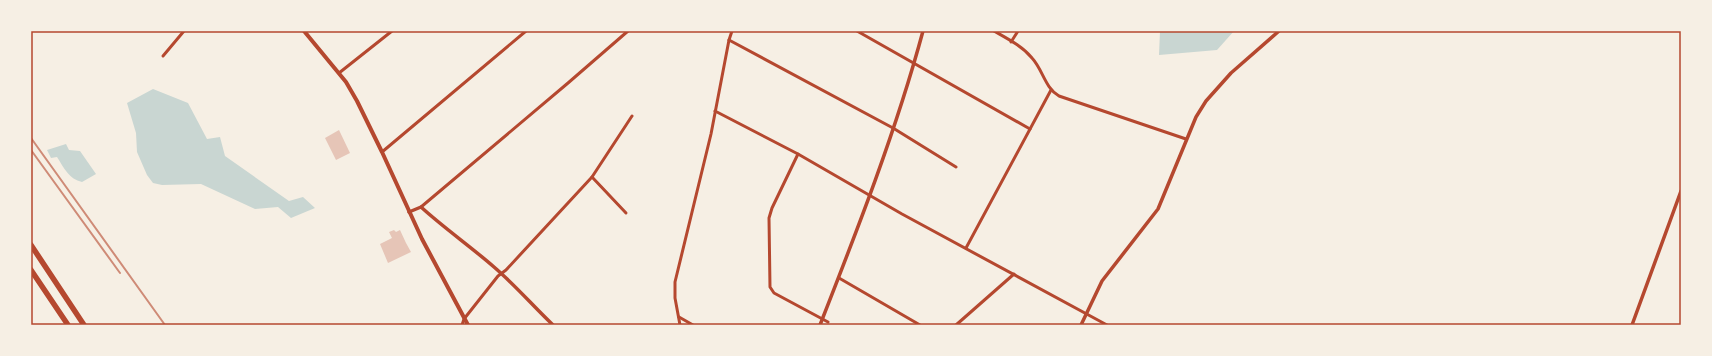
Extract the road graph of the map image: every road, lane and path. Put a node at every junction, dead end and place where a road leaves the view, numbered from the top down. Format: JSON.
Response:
{"nodes":[{"id":1,"x":184,"y":31,"type":"edge"},
{"id":2,"x":304,"y":31,"type":"edge"},
{"id":3,"x":392,"y":31,"type":"edge"},
{"id":4,"x":526,"y":31,"type":"edge"},
{"id":5,"x":628,"y":31,"type":"edge"},
{"id":6,"x":732,"y":31,"type":"edge"},
{"id":7,"x":857,"y":31,"type":"edge"},
{"id":8,"x":923,"y":31,"type":"edge"},
{"id":9,"x":994,"y":31,"type":"edge"},
{"id":10,"x":1018,"y":31,"type":"edge"},
{"id":11,"x":1279,"y":31,"type":"edge"},
{"id":12,"x":729,"y":40,"type":"junction"},
{"id":13,"x":1011,"y":42,"type":"junction"},
{"id":14,"x":163,"y":56,"type":"dead end"},
{"id":15,"x":915,"y":63,"type":"junction"},
{"id":16,"x":339,"y":73,"type":"junction"},
{"id":17,"x":1051,"y":90,"type":"junction"},
{"id":18,"x":715,"y":111,"type":"junction"},
{"id":19,"x":632,"y":116,"type":"dead end"},
{"id":20,"x":893,"y":128,"type":"junction"},
{"id":21,"x":1030,"y":129,"type":"junction"},
{"id":22,"x":1186,"y":139,"type":"junction"},
{"id":23,"x":382,"y":152,"type":"junction"},
{"id":24,"x":798,"y":154,"type":"junction"},
{"id":25,"x":956,"y":167,"type":"dead end"},
{"id":26,"x":592,"y":177,"type":"junction"},
{"id":27,"x":1681,"y":191,"type":"edge"},
{"id":28,"x":870,"y":196,"type":"junction"},
{"id":29,"x":421,"y":207,"type":"junction"},
{"id":30,"x":409,"y":212,"type":"junction"},
{"id":31,"x":626,"y":213,"type":"dead end"},
{"id":32,"x":31,"y":245,"type":"edge"},
{"id":33,"x":966,"y":248,"type":"junction"},
{"id":34,"x":31,"y":270,"type":"edge"},
{"id":35,"x":502,"y":273,"type":"junction"},
{"id":36,"x":1014,"y":274,"type":"junction"},
{"id":37,"x":840,"y":278,"type":"junction"},
{"id":38,"x":1086,"y":313,"type":"junction"},
{"id":39,"x":678,"y":317,"type":"junction"},
{"id":40,"x":464,"y":319,"type":"junction"},
{"id":41,"x":822,"y":319,"type":"junction"},
{"id":42,"x":828,"y":322,"type":"dead end"},
{"id":43,"x":68,"y":325,"type":"edge"},
{"id":44,"x":84,"y":325,"type":"edge"},
{"id":45,"x":462,"y":325,"type":"edge"},
{"id":46,"x":468,"y":325,"type":"edge"},
{"id":47,"x":553,"y":325,"type":"edge"},
{"id":48,"x":680,"y":325,"type":"edge"},
{"id":49,"x":692,"y":325,"type":"edge"},
{"id":50,"x":820,"y":325,"type":"edge"},
{"id":51,"x":920,"y":325,"type":"edge"},
{"id":52,"x":956,"y":325,"type":"edge"},
{"id":53,"x":1081,"y":325,"type":"edge"},
{"id":54,"x":1107,"y":325,"type":"edge"},
{"id":55,"x":1632,"y":325,"type":"edge"}],
"edges":[{"from":1,"to":14,"type":"street"},
{"from":2,"to":16,"type":"main road"},
{"from":3,"to":16,"type":"street"},
{"from":4,"to":23,"type":"street"},
{"from":5,"to":29,"type":"street"},
{"from":6,"to":12,"type":"street"},
{"from":7,"to":15,"type":"street"},
{"from":8,"to":15,"type":"street"},
{"from":9,"to":13,"type":"street"},
{"from":10,"to":13,"type":"street"},
{"from":11,"to":22,"type":"street"},
{"from":12,"to":18,"type":"street"},
{"from":12,"to":20,"type":"street"},
{"from":13,"to":17,"type":"street"},
{"from":15,"to":20,"type":"street"},
{"from":15,"to":21,"type":"street"},
{"from":16,"to":23,"type":"main road"},
{"from":17,"to":21,"type":"street"},
{"from":17,"to":22,"type":"street"},
{"from":18,"to":24,"type":"street"},
{"from":18,"to":39,"type":"street"},
{"from":19,"to":26,"type":"street"},
{"from":20,"to":25,"type":"street"},
{"from":20,"to":28,"type":"street"},
{"from":21,"to":33,"type":"street"},
{"from":22,"to":38,"type":"street"},
{"from":23,"to":30,"type":"main road"},
{"from":24,"to":28,"type":"street"},
{"from":24,"to":41,"type":"street"},
{"from":26,"to":31,"type":"street"},
{"from":26,"to":35,"type":"street"},
{"from":27,"to":55,"type":"street"},
{"from":28,"to":33,"type":"street"},
{"from":28,"to":37,"type":"street"},
{"from":29,"to":30,"type":"street"},
{"from":29,"to":35,"type":"street"},
{"from":30,"to":40,"type":"main road"},
{"from":32,"to":44,"type":"highway"},
{"from":33,"to":36,"type":"street"},
{"from":34,"to":43,"type":"highway"},
{"from":35,"to":40,"type":"street"},
{"from":35,"to":47,"type":"street"},
{"from":36,"to":38,"type":"street"},
{"from":36,"to":52,"type":"street"},
{"from":37,"to":41,"type":"street"},
{"from":37,"to":51,"type":"street"},
{"from":38,"to":53,"type":"street"},
{"from":38,"to":54,"type":"street"},
{"from":39,"to":48,"type":"street"},
{"from":39,"to":49,"type":"street"},
{"from":40,"to":45,"type":"street"},
{"from":40,"to":46,"type":"main road"},
{"from":41,"to":42,"type":"street"},
{"from":41,"to":50,"type":"street"}]}
